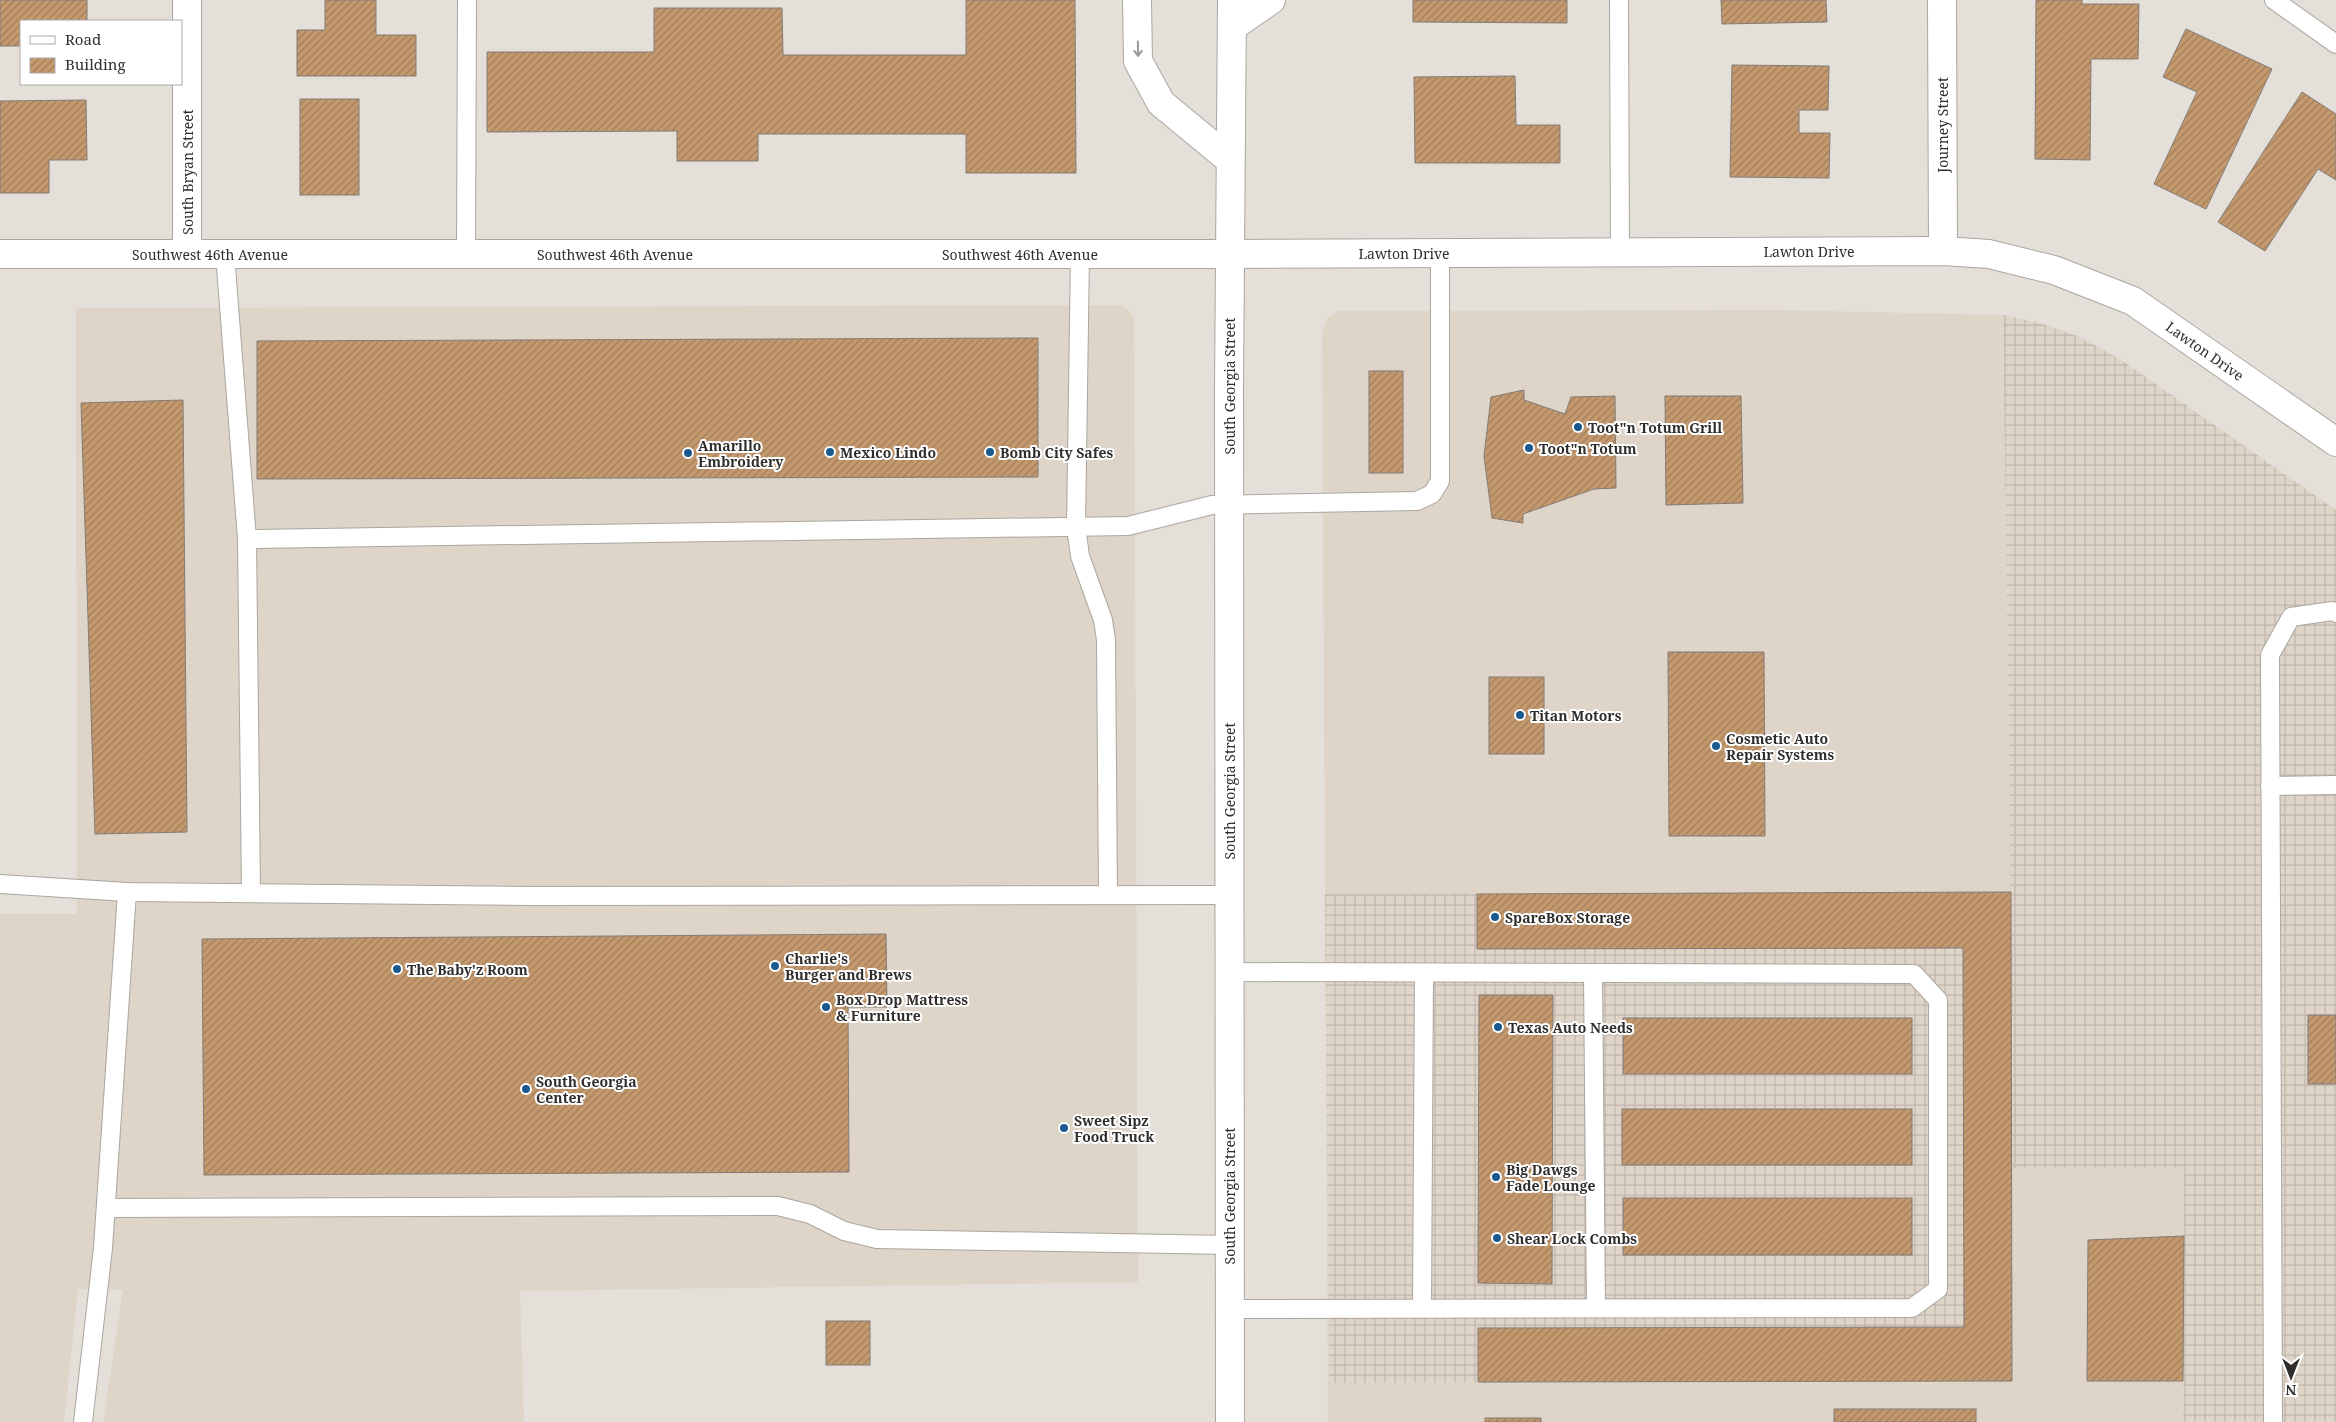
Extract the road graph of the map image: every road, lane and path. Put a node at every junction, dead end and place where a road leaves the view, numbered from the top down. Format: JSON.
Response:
{"nodes":[{"id":1,"x":187,"y":0,"type":"edge"},
{"id":2,"x":467,"y":0,"type":"edge"},
{"id":3,"x":1138,"y":0,"type":"edge"},
{"id":4,"x":1232,"y":0,"type":"edge"},
{"id":5,"x":1271,"y":0,"type":"edge"},
{"id":6,"x":1619,"y":0,"type":"edge"},
{"id":7,"x":1942,"y":0,"type":"edge"},
{"id":8,"x":2274,"y":0,"type":"edge"},
{"id":9,"x":1232,"y":27,"type":"junction"},
{"id":10,"x":2336,"y":44,"type":"edge"},
{"id":11,"x":1230,"y":160,"type":"junction"},
{"id":12,"x":1943,"y":250,"type":"junction"},
{"id":13,"x":1620,"y":252,"type":"junction"},
{"id":14,"x":1440,"y":253,"type":"junction"},
{"id":15,"x":0,"y":254,"type":"edge"},
{"id":16,"x":187,"y":254,"type":"junction"},
{"id":17,"x":225,"y":254,"type":"junction"},
{"id":18,"x":466,"y":254,"type":"junction"},
{"id":19,"x":1080,"y":254,"type":"junction"},
{"id":20,"x":1230,"y":254,"type":"junction"},
{"id":21,"x":2336,"y":442,"type":"edge"},
{"id":22,"x":1229,"y":503,"type":"junction"},
{"id":23,"x":1076,"y":527,"type":"junction"},
{"id":24,"x":247,"y":539,"type":"junction"},
{"id":25,"x":2336,"y":613,"type":"edge"},
{"id":26,"x":2336,"y":785,"type":"edge"},
{"id":27,"x":2270,"y":786,"type":"junction"},
{"id":28,"x":0,"y":884,"type":"edge"},
{"id":29,"x":127,"y":892,"type":"junction"},
{"id":30,"x":251,"y":892,"type":"junction"},
{"id":31,"x":1108,"y":895,"type":"junction"},
{"id":32,"x":1229,"y":895,"type":"junction"},
{"id":33,"x":1229,"y":972,"type":"junction"},
{"id":34,"x":1424,"y":973,"type":"junction"},
{"id":35,"x":1593,"y":974,"type":"junction"},
{"id":36,"x":106,"y":1208,"type":"junction"},
{"id":37,"x":1229,"y":1245,"type":"junction"},
{"id":38,"x":1422,"y":1308,"type":"junction"},
{"id":39,"x":1596,"y":1308,"type":"junction"},
{"id":40,"x":1230,"y":1309,"type":"junction"},
{"id":41,"x":83,"y":1422,"type":"edge"},
{"id":42,"x":1230,"y":1422,"type":"edge"},
{"id":43,"x":2273,"y":1422,"type":"edge"}],
"edges":[{"from":1,"to":16,"type":"street","name":"South Bryan Street"},
{"from":2,"to":18,"type":"lane"},
{"from":3,"to":11,"type":"street","one_way":true},
{"from":4,"to":9,"type":"street","name":"South Georgia Street"},
{"from":5,"to":9,"type":"street"},
{"from":6,"to":13,"type":"lane"},
{"from":7,"to":12,"type":"street","name":"Journey Street"},
{"from":8,"to":10,"type":"lane"},
{"from":9,"to":11,"type":"street","name":"South Georgia Street"},
{"from":11,"to":20,"type":"street","name":"South Georgia Street"},
{"from":12,"to":13,"type":"street","name":"Lawton Drive"},
{"from":12,"to":21,"type":"street","name":"Lawton Drive"},
{"from":13,"to":14,"type":"street","name":"Lawton Drive"},
{"from":14,"to":20,"type":"street","name":"Lawton Drive"},
{"from":14,"to":22,"type":"lane"},
{"from":15,"to":16,"type":"street","name":"Southwest 46th Avenue"},
{"from":16,"to":17,"type":"street","name":"Southwest 46th Avenue"},
{"from":17,"to":18,"type":"street","name":"Southwest 46th Avenue"},
{"from":17,"to":24,"type":"lane"},
{"from":18,"to":19,"type":"street","name":"Southwest 46th Avenue"},
{"from":19,"to":20,"type":"street","name":"Southwest 46th Avenue"},
{"from":19,"to":23,"type":"lane"},
{"from":20,"to":22,"type":"street","name":"South Georgia Street"},
{"from":22,"to":23,"type":"lane"},
{"from":22,"to":32,"type":"street","name":"South Georgia Street"},
{"from":23,"to":24,"type":"lane"},
{"from":23,"to":31,"type":"lane"},
{"from":24,"to":30,"type":"lane"},
{"from":25,"to":27,"type":"lane"},
{"from":26,"to":27,"type":"lane"},
{"from":27,"to":43,"type":"lane"},
{"from":28,"to":29,"type":"lane"},
{"from":29,"to":30,"type":"lane"},
{"from":29,"to":36,"type":"lane"},
{"from":30,"to":31,"type":"lane"},
{"from":31,"to":32,"type":"lane"},
{"from":32,"to":33,"type":"street","name":"South Georgia Street"},
{"from":33,"to":34,"type":"lane"},
{"from":33,"to":37,"type":"street","name":"South Georgia Street"},
{"from":34,"to":35,"type":"lane"},
{"from":34,"to":38,"type":"lane"},
{"from":35,"to":39,"type":"lane"},
{"from":35,"to":39,"type":"lane"},
{"from":36,"to":37,"type":"lane"},
{"from":36,"to":41,"type":"lane"},
{"from":37,"to":40,"type":"street","name":"South Georgia Street"},
{"from":38,"to":39,"type":"lane"},
{"from":38,"to":40,"type":"lane"},
{"from":40,"to":42,"type":"street","name":"South Georgia Street"}]}
